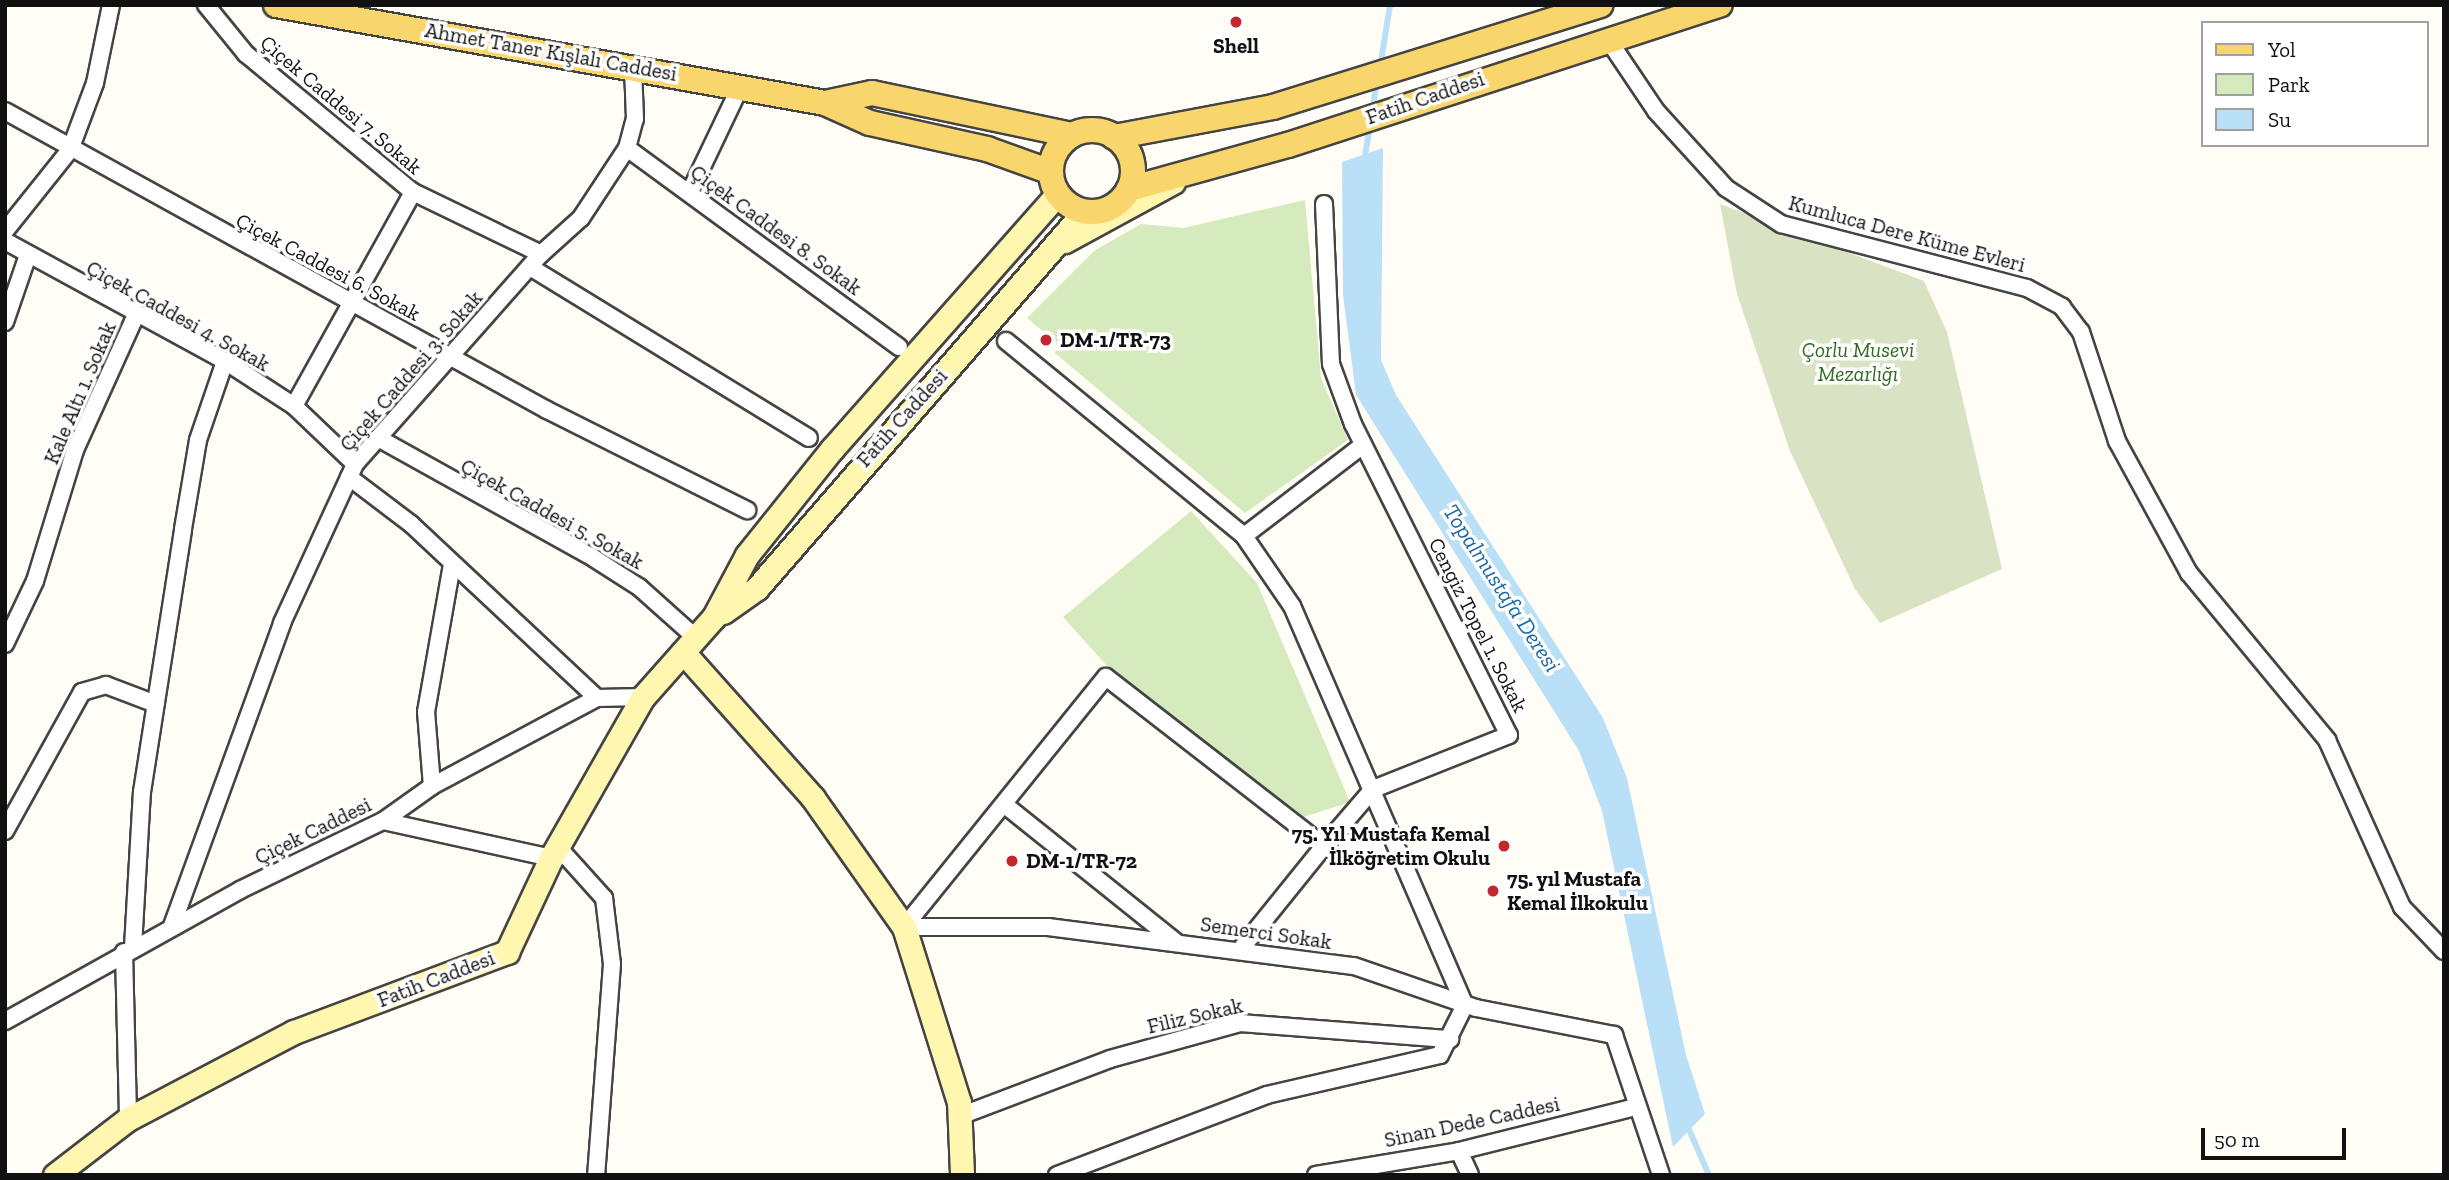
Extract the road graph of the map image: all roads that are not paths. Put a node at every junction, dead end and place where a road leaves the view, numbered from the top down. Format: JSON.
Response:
{"nodes":[{"id":1,"x":111,"y":5,"type":"edge"},
{"id":2,"x":206,"y":5,"type":"edge"},
{"id":3,"x":276,"y":5,"type":"edge"},
{"id":4,"x":1601,"y":5,"type":"edge"},
{"id":5,"x":1720,"y":5,"type":"edge"},
{"id":6,"x":1561,"y":11,"type":"edge"},
{"id":7,"x":1607,"y":38,"type":"junction"},
{"id":8,"x":633,"y":66,"type":"junction"},
{"id":9,"x":740,"y":85,"type":"junction"},
{"id":10,"x":825,"y":103,"type":"junction"},
{"id":11,"x":5,"y":111,"type":"edge"},
{"id":12,"x":1071,"y":135,"type":"junction"},
{"id":13,"x":1114,"y":137,"type":"junction"},
{"id":14,"x":627,"y":148,"type":"junction"},
{"id":15,"x":70,"y":150,"type":"junction"},
{"id":16,"x":1179,"y":178,"type":"junction"},
{"id":17,"x":1054,"y":184,"type":"junction"},
{"id":18,"x":1129,"y":189,"type":"junction"},
{"id":19,"x":414,"y":192,"type":"junction"},
{"id":20,"x":690,"y":192,"type":"junction"},
{"id":21,"x":1324,"y":204,"type":"dead end"},
{"id":22,"x":1084,"y":212,"type":"junction"},
{"id":23,"x":5,"y":231,"type":"edge"},
{"id":24,"x":5,"y":241,"type":"edge"},
{"id":25,"x":1052,"y":247,"type":"junction"},
{"id":26,"x":541,"y":254,"type":"junction"},
{"id":27,"x":28,"y":255,"type":"junction"},
{"id":28,"x":530,"y":267,"type":"junction"},
{"id":29,"x":356,"y":304,"type":"junction"},
{"id":30,"x":135,"y":317,"type":"junction"},
{"id":31,"x":5,"y":322,"type":"edge"},
{"id":32,"x":1006,"y":341,"type":"dead end"},
{"id":33,"x":899,"y":347,"type":"dead end"},
{"id":34,"x":451,"y":357,"type":"junction"},
{"id":35,"x":225,"y":361,"type":"junction"},
{"id":36,"x":295,"y":406,"type":"junction"},
{"id":37,"x":378,"y":438,"type":"junction"},
{"id":38,"x":809,"y":438,"type":"dead end"},
{"id":39,"x":1363,"y":445,"type":"junction"},
{"id":40,"x":352,"y":471,"type":"junction"},
{"id":41,"x":747,"y":510,"type":"dead end"},
{"id":42,"x":1244,"y":537,"type":"junction"},
{"id":43,"x":453,"y":565,"type":"junction"},
{"id":44,"x":714,"y":617,"type":"junction"},
{"id":45,"x":5,"y":643,"type":"edge"},
{"id":46,"x":690,"y":645,"type":"junction"},
{"id":47,"x":597,"y":698,"type":"junction"},
{"id":48,"x":643,"y":698,"type":"junction"},
{"id":49,"x":156,"y":704,"type":"junction"},
{"id":50,"x":432,"y":786,"type":"junction"},
{"id":51,"x":1373,"y":789,"type":"junction"},
{"id":52,"x":1006,"y":806,"type":"junction"},
{"id":53,"x":383,"y":821,"type":"junction"},
{"id":54,"x":5,"y":831,"type":"edge"},
{"id":55,"x":1324,"y":846,"type":"junction"},
{"id":56,"x":554,"y":852,"type":"junction"},
{"id":57,"x":172,"y":926,"type":"junction"},
{"id":58,"x":904,"y":927,"type":"junction"},
{"id":59,"x":1177,"y":943,"type":"junction"},
{"id":60,"x":128,"y":949,"type":"junction"},
{"id":61,"x":1240,"y":950,"type":"junction"},
{"id":62,"x":2444,"y":951,"type":"edge"},
{"id":63,"x":1465,"y":1005,"type":"junction"},
{"id":64,"x":5,"y":1021,"type":"edge"},
{"id":65,"x":1450,"y":1040,"type":"junction"},
{"id":66,"x":1636,"y":1107,"type":"junction"},
{"id":67,"x":960,"y":1116,"type":"junction"},
{"id":68,"x":128,"y":1119,"type":"junction"},
{"id":69,"x":1459,"y":1151,"type":"junction"},
{"id":70,"x":1319,"y":1174,"type":"edge"},
{"id":71,"x":55,"y":1175,"type":"edge"},
{"id":72,"x":596,"y":1175,"type":"edge"},
{"id":73,"x":962,"y":1175,"type":"edge"},
{"id":74,"x":1057,"y":1175,"type":"edge"},
{"id":75,"x":1470,"y":1175,"type":"edge"},
{"id":76,"x":1661,"y":1175,"type":"edge"}],
"edges":[{"from":1,"to":15,"type":"street"},
{"from":2,"to":19,"type":"street","name":"Çiçek Caddesi 7. Sokak"},
{"from":3,"to":8,"type":"main road","name":"Ahmet Taner Kışlalı Caddesi"},
{"from":4,"to":6,"type":"main road","name":"Fatih Caddesi"},
{"from":5,"to":7,"type":"main road","name":"Fatih Caddesi"},
{"from":6,"to":13,"type":"main road","name":"Fatih Caddesi"},
{"from":7,"to":16,"type":"main road","name":"Fatih Caddesi"},
{"from":7,"to":62,"type":"street","name":"Kumluca Dere Küme Evleri"},
{"from":8,"to":9,"type":"main road","name":"Ahmet Taner Kışlalı Caddesi"},
{"from":8,"to":14,"type":"street","name":"Çiçek Caddesi 3. Sokak"},
{"from":9,"to":10,"type":"main road","name":"Ahmet Taner Kışlalı Caddesi"},
{"from":9,"to":20,"type":"street"},
{"from":10,"to":12,"type":"main road"},
{"from":10,"to":17,"type":"main road"},
{"from":11,"to":15,"type":"street","name":"Çiçek Caddesi 6. Sokak"},
{"from":12,"to":13,"type":"main road"},
{"from":12,"to":17,"type":"main road"},
{"from":13,"to":18,"type":"main road"},
{"from":14,"to":20,"type":"street","name":"Çiçek Caddesi 8. Sokak"},
{"from":14,"to":26,"type":"street","name":"Çiçek Caddesi 3. Sokak"},
{"from":15,"to":23,"type":"street"},
{"from":15,"to":29,"type":"street","name":"Çiçek Caddesi 6. Sokak"},
{"from":16,"to":18,"type":"main road","name":"Fatih Caddesi"},
{"from":16,"to":25,"type":"main road"},
{"from":17,"to":22,"type":"main road"},
{"from":17,"to":44,"type":"main road","name":"Fatih Caddesi"},
{"from":18,"to":22,"type":"main road"},
{"from":19,"to":26,"type":"street","name":"Çiçek Caddesi 7. Sokak"},
{"from":19,"to":29,"type":"street"},
{"from":20,"to":33,"type":"street","name":"Çiçek Caddesi 8. Sokak"},
{"from":21,"to":39,"type":"street","name":"Cengiz Topel 1. Sokak"},
{"from":22,"to":25,"type":"main road","name":"Fatih Caddesi"},
{"from":24,"to":27,"type":"street","name":"Çiçek Caddesi 4. Sokak"},
{"from":25,"to":44,"type":"main road","name":"Fatih Caddesi"},
{"from":26,"to":28,"type":"street","name":"Çiçek Caddesi 3. Sokak"},
{"from":27,"to":30,"type":"street","name":"Çiçek Caddesi 4. Sokak"},
{"from":27,"to":31,"type":"street"},
{"from":28,"to":34,"type":"street","name":"Çiçek Caddesi 3. Sokak"},
{"from":28,"to":38,"type":"street"},
{"from":29,"to":34,"type":"street","name":"Çiçek Caddesi 6. Sokak"},
{"from":29,"to":36,"type":"street"},
{"from":30,"to":35,"type":"street","name":"Çiçek Caddesi 4. Sokak"},
{"from":30,"to":45,"type":"street","name":"Kale Altı 1. Sokak"},
{"from":32,"to":42,"type":"street"},
{"from":34,"to":37,"type":"street","name":"Çiçek Caddesi 3. Sokak"},
{"from":34,"to":41,"type":"street","name":"Çiçek Caddesi 6. Sokak"},
{"from":35,"to":36,"type":"street","name":"Çiçek Caddesi 4. Sokak"},
{"from":35,"to":49,"type":"street"},
{"from":36,"to":40,"type":"street","name":"Çiçek Caddesi 4. Sokak"},
{"from":37,"to":40,"type":"street","name":"Çiçek Caddesi 3. Sokak"},
{"from":37,"to":46,"type":"street","name":"Çiçek Caddesi 5. Sokak"},
{"from":39,"to":42,"type":"street"},
{"from":39,"to":51,"type":"street","name":"Cengiz Topel 1. Sokak"},
{"from":40,"to":43,"type":"street","name":"Çiçek Caddesi 4. Sokak"},
{"from":40,"to":57,"type":"street","name":"Çiçek Caddesi 3. Sokak"},
{"from":42,"to":51,"type":"street"},
{"from":43,"to":47,"type":"street","name":"Çiçek Caddesi 4. Sokak"},
{"from":43,"to":50,"type":"street"},
{"from":44,"to":46,"type":"main road","name":"Fatih Caddesi"},
{"from":46,"to":48,"type":"main road","name":"Fatih Caddesi"},
{"from":46,"to":58,"type":"main road"},
{"from":47,"to":48,"type":"street","name":"Çiçek Caddesi"},
{"from":47,"to":50,"type":"street","name":"Çiçek Caddesi"},
{"from":48,"to":56,"type":"main road","name":"Fatih Caddesi"},
{"from":49,"to":54,"type":"street"},
{"from":49,"to":60,"type":"street"},
{"from":50,"to":53,"type":"street","name":"Çiçek Caddesi"},
{"from":51,"to":55,"type":"street","name":"Cengiz Topel 1. Sokak"},
{"from":51,"to":63,"type":"street"},
{"from":52,"to":55,"type":"street"},
{"from":52,"to":58,"type":"street"},
{"from":52,"to":59,"type":"street"},
{"from":53,"to":56,"type":"street"},
{"from":53,"to":57,"type":"street","name":"Çiçek Caddesi"},
{"from":55,"to":61,"type":"street","name":"Cengiz Topel 1. Sokak"},
{"from":56,"to":68,"type":"main road","name":"Fatih Caddesi"},
{"from":56,"to":72,"type":"street"},
{"from":57,"to":60,"type":"street","name":"Çiçek Caddesi"},
{"from":58,"to":59,"type":"street","name":"Semerci Sokak"},
{"from":58,"to":67,"type":"main road"},
{"from":59,"to":61,"type":"street","name":"Semerci Sokak"},
{"from":60,"to":64,"type":"street","name":"Çiçek Caddesi"},
{"from":60,"to":68,"type":"street"},
{"from":61,"to":63,"type":"street","name":"Semerci Sokak"},
{"from":63,"to":65,"type":"street"},
{"from":63,"to":66,"type":"street","name":"Semerci Sokak"},
{"from":65,"to":67,"type":"street","name":"Filiz Sokak"},
{"from":65,"to":74,"type":"street"},
{"from":66,"to":69,"type":"street","name":"Sinan Dede Caddesi"},
{"from":66,"to":76,"type":"street"},
{"from":67,"to":73,"type":"main road"},
{"from":68,"to":71,"type":"main road","name":"Fatih Caddesi"},
{"from":69,"to":70,"type":"street","name":"Sinan Dede Caddesi"},
{"from":69,"to":75,"type":"street"}]}
